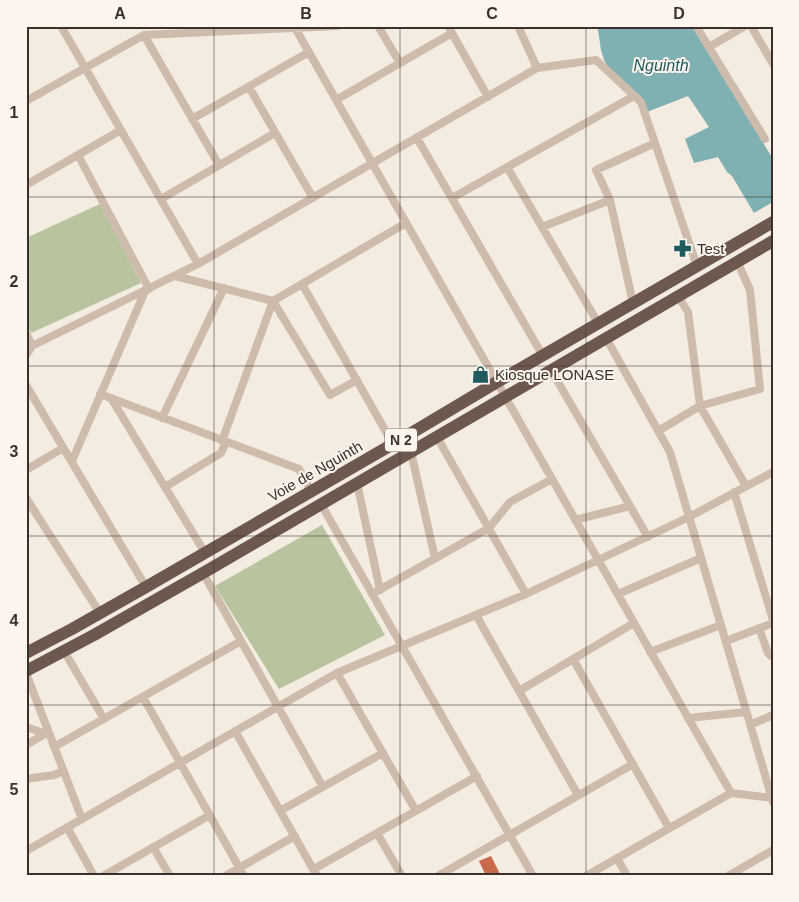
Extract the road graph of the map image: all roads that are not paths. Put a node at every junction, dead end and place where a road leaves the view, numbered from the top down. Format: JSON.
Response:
{"nodes":[{"id":1,"x":61,"y":26,"type":"edge"},
{"id":2,"x":337,"y":26,"type":"edge"},
{"id":3,"x":378,"y":26,"type":"edge"},
{"id":4,"x":518,"y":26,"type":"edge"},
{"id":5,"x":696,"y":26,"type":"edge"},
{"id":6,"x":745,"y":26,"type":"edge"},
{"id":7,"x":751,"y":26,"type":"edge"},
{"id":8,"x":295,"y":28,"type":"edge"},
{"id":9,"x":211,"y":29,"type":"edge"},
{"id":10,"x":450,"y":30,"type":"edge"},
{"id":11,"x":144,"y":35,"type":"junction"},
{"id":12,"x":709,"y":47,"type":"junction"},
{"id":13,"x":309,"y":52,"type":"junction"},
{"id":14,"x":400,"y":63,"type":"junction"},
{"id":15,"x":773,"y":64,"type":"edge"},
{"id":16,"x":85,"y":68,"type":"junction"},
{"id":17,"x":537,"y":68,"type":"junction"},
{"id":18,"x":249,"y":87,"type":"junction"},
{"id":19,"x":634,"y":96,"type":"junction"},
{"id":20,"x":488,"y":97,"type":"junction"},
{"id":21,"x":336,"y":100,"type":"junction"},
{"id":22,"x":26,"y":101,"type":"edge"},
{"id":23,"x":192,"y":119,"type":"junction"},
{"id":24,"x":121,"y":130,"type":"junction"},
{"id":25,"x":275,"y":133,"type":"junction"},
{"id":26,"x":417,"y":138,"type":"junction"},
{"id":27,"x":765,"y":139,"type":"dead end"},
{"id":28,"x":655,"y":143,"type":"junction"},
{"id":29,"x":78,"y":155,"type":"junction"},
{"id":30,"x":372,"y":163,"type":"junction"},
{"id":31,"x":219,"y":165,"type":"junction"},
{"id":32,"x":507,"y":168,"type":"junction"},
{"id":33,"x":26,"y":185,"type":"edge"},
{"id":34,"x":313,"y":198,"type":"junction"},
{"id":35,"x":452,"y":198,"type":"junction"},
{"id":36,"x":161,"y":199,"type":"junction"},
{"id":37,"x":610,"y":200,"type":"junction"},
{"id":38,"x":773,"y":222,"type":"edge"},
{"id":39,"x":406,"y":223,"type":"junction"},
{"id":40,"x":542,"y":226,"type":"junction"},
{"id":41,"x":773,"y":241,"type":"edge"},
{"id":42,"x":737,"y":261,"type":"junction"},
{"id":43,"x":198,"y":264,"type":"junction"},
{"id":44,"x":697,"y":266,"type":"junction"},
{"id":45,"x":175,"y":276,"type":"junction"},
{"id":46,"x":302,"y":284,"type":"junction"},
{"id":47,"x":224,"y":288,"type":"junction"},
{"id":48,"x":147,"y":290,"type":"junction"},
{"id":49,"x":678,"y":296,"type":"junction"},
{"id":50,"x":273,"y":301,"type":"junction"},
{"id":51,"x":633,"y":303,"type":"junction"},
{"id":52,"x":598,"y":323,"type":"junction"},
{"id":53,"x":26,"y":333,"type":"edge"},
{"id":54,"x":606,"y":338,"type":"junction"},
{"id":55,"x":32,"y":346,"type":"junction"},
{"id":56,"x":26,"y":355,"type":"edge"},
{"id":57,"x":543,"y":356,"type":"junction"},
{"id":58,"x":551,"y":370,"type":"junction"},
{"id":59,"x":357,"y":380,"type":"junction"},
{"id":60,"x":497,"y":382,"type":"junction"},
{"id":61,"x":26,"y":385,"type":"edge"},
{"id":62,"x":100,"y":394,"type":"junction"},
{"id":63,"x":505,"y":397,"type":"junction"},
{"id":64,"x":112,"y":398,"type":"junction"},
{"id":65,"x":700,"y":406,"type":"junction"},
{"id":66,"x":162,"y":418,"type":"junction"},
{"id":67,"x":658,"y":431,"type":"junction"},
{"id":68,"x":437,"y":437,"type":"junction"},
{"id":69,"x":224,"y":441,"type":"junction"},
{"id":70,"x":394,"y":444,"type":"junction"},
{"id":71,"x":64,"y":448,"type":"junction"},
{"id":72,"x":411,"y":452,"type":"junction"},
{"id":73,"x":72,"y":462,"type":"junction"},
{"id":74,"x":26,"y":470,"type":"edge"},
{"id":75,"x":773,"y":472,"type":"edge"},
{"id":76,"x":552,"y":479,"type":"junction"},
{"id":77,"x":357,"y":483,"type":"junction"},
{"id":78,"x":746,"y":486,"type":"junction"},
{"id":79,"x":165,"y":487,"type":"junction"},
{"id":80,"x":311,"y":491,"type":"junction"},
{"id":81,"x":734,"y":492,"type":"junction"},
{"id":82,"x":26,"y":498,"type":"edge"},
{"id":83,"x":321,"y":504,"type":"junction"},
{"id":84,"x":630,"y":506,"type":"junction"},
{"id":85,"x":689,"y":517,"type":"junction"},
{"id":86,"x":575,"y":520,"type":"junction"},
{"id":87,"x":488,"y":528,"type":"junction"},
{"id":88,"x":648,"y":537,"type":"junction"},
{"id":89,"x":205,"y":553,"type":"junction"},
{"id":90,"x":435,"y":558,"type":"junction"},
{"id":91,"x":702,"y":558,"type":"junction"},
{"id":92,"x":598,"y":560,"type":"junction"},
{"id":93,"x":202,"y":573,"type":"junction"},
{"id":94,"x":146,"y":587,"type":"junction"},
{"id":95,"x":376,"y":592,"type":"junction"},
{"id":96,"x":526,"y":594,"type":"junction"},
{"id":97,"x":618,"y":594,"type":"junction"},
{"id":98,"x":100,"y":613,"type":"junction"},
{"id":99,"x":476,"y":615,"type":"junction"},
{"id":100,"x":773,"y":622,"type":"edge"},
{"id":101,"x":634,"y":623,"type":"junction"},
{"id":102,"x":721,"y":625,"type":"junction"},
{"id":103,"x":759,"y":628,"type":"junction"},
{"id":104,"x":241,"y":642,"type":"junction"},
{"id":105,"x":726,"y":642,"type":"junction"},
{"id":106,"x":402,"y":646,"type":"junction"},
{"id":107,"x":64,"y":651,"type":"junction"},
{"id":108,"x":650,"y":652,"type":"junction"},
{"id":109,"x":26,"y":653,"type":"edge"},
{"id":110,"x":773,"y":656,"type":"edge"},
{"id":111,"x":573,"y":659,"type":"junction"},
{"id":112,"x":26,"y":672,"type":"edge"},
{"id":113,"x":337,"y":673,"type":"junction"},
{"id":114,"x":519,"y":691,"type":"junction"},
{"id":115,"x":143,"y":697,"type":"junction"},
{"id":116,"x":277,"y":707,"type":"junction"},
{"id":117,"x":746,"y":712,"type":"junction"},
{"id":118,"x":773,"y":715,"type":"edge"},
{"id":119,"x":688,"y":718,"type":"junction"},
{"id":120,"x":104,"y":719,"type":"junction"},
{"id":121,"x":750,"y":725,"type":"junction"},
{"id":122,"x":26,"y":727,"type":"edge"},
{"id":123,"x":235,"y":731,"type":"junction"},
{"id":124,"x":47,"y":733,"type":"junction"},
{"id":125,"x":26,"y":745,"type":"edge"},
{"id":126,"x":54,"y":747,"type":"junction"},
{"id":127,"x":383,"y":753,"type":"junction"},
{"id":128,"x":180,"y":763,"type":"junction"},
{"id":129,"x":633,"y":764,"type":"junction"},
{"id":130,"x":63,"y":771,"type":"junction"},
{"id":131,"x":476,"y":776,"type":"junction"},
{"id":132,"x":26,"y":779,"type":"edge"},
{"id":133,"x":323,"y":787,"type":"junction"},
{"id":134,"x":731,"y":793,"type":"junction"},
{"id":135,"x":578,"y":795,"type":"junction"},
{"id":136,"x":772,"y":799,"type":"edge"},
{"id":137,"x":280,"y":811,"type":"junction"},
{"id":138,"x":416,"y":811,"type":"junction"},
{"id":139,"x":210,"y":815,"type":"junction"},
{"id":140,"x":82,"y":819,"type":"junction"},
{"id":141,"x":67,"y":827,"type":"junction"},
{"id":142,"x":669,"y":828,"type":"junction"},
{"id":143,"x":378,"y":833,"type":"junction"},
{"id":144,"x":510,"y":835,"type":"junction"},
{"id":145,"x":295,"y":836,"type":"junction"},
{"id":146,"x":153,"y":847,"type":"junction"},
{"id":147,"x":26,"y":850,"type":"edge"},
{"id":148,"x":773,"y":850,"type":"edge"},
{"id":149,"x":617,"y":858,"type":"junction"},
{"id":150,"x":240,"y":868,"type":"junction"},
{"id":151,"x":451,"y":868,"type":"junction"},
{"id":152,"x":315,"y":873,"type":"edge"},
{"id":153,"x":94,"y":876,"type":"edge"},
{"id":154,"x":103,"y":876,"type":"edge"},
{"id":155,"x":170,"y":876,"type":"edge"},
{"id":156,"x":225,"y":876,"type":"edge"},
{"id":157,"x":244,"y":876,"type":"edge"},
{"id":158,"x":402,"y":876,"type":"edge"},
{"id":159,"x":438,"y":876,"type":"edge"},
{"id":160,"x":456,"y":876,"type":"edge"},
{"id":161,"x":533,"y":876,"type":"edge"},
{"id":162,"x":586,"y":876,"type":"edge"},
{"id":163,"x":626,"y":876,"type":"edge"},
{"id":164,"x":728,"y":876,"type":"edge"}],
"edges":[{"from":1,"to":16,"type":"street"},
{"from":2,"to":8,"type":"street"},
{"from":3,"to":14,"type":"street"},
{"from":4,"to":17,"type":"street"},
{"from":5,"to":12,"type":"street"},
{"from":6,"to":12,"type":"street"},
{"from":7,"to":15,"type":"street"},
{"from":8,"to":9,"type":"street"},
{"from":8,"to":13,"type":"street"},
{"from":9,"to":11,"type":"street"},
{"from":10,"to":14,"type":"street"},
{"from":10,"to":20,"type":"street"},
{"from":11,"to":16,"type":"street"},
{"from":11,"to":23,"type":"street"},
{"from":12,"to":27,"type":"street"},
{"from":13,"to":18,"type":"street"},
{"from":13,"to":21,"type":"street"},
{"from":14,"to":21,"type":"street"},
{"from":16,"to":22,"type":"street"},
{"from":16,"to":24,"type":"street"},
{"from":17,"to":19,"type":"street"},
{"from":17,"to":20,"type":"street"},
{"from":18,"to":23,"type":"street"},
{"from":18,"to":25,"type":"street"},
{"from":19,"to":28,"type":"street"},
{"from":19,"to":32,"type":"street"},
{"from":20,"to":26,"type":"street"},
{"from":21,"to":30,"type":"street"},
{"from":23,"to":31,"type":"street"},
{"from":24,"to":29,"type":"street"},
{"from":24,"to":36,"type":"street"},
{"from":25,"to":31,"type":"street"},
{"from":25,"to":34,"type":"street"},
{"from":26,"to":30,"type":"street"},
{"from":26,"to":35,"type":"street"},
{"from":28,"to":37,"type":"street"},
{"from":28,"to":44,"type":"street"},
{"from":29,"to":33,"type":"street"},
{"from":29,"to":48,"type":"street"},
{"from":30,"to":34,"type":"street"},
{"from":30,"to":39,"type":"street"},
{"from":31,"to":36,"type":"street"},
{"from":32,"to":35,"type":"street"},
{"from":32,"to":40,"type":"street"},
{"from":34,"to":43,"type":"street"},
{"from":35,"to":57,"type":"street"},
{"from":36,"to":43,"type":"street"},
{"from":37,"to":40,"type":"street"},
{"from":37,"to":51,"type":"street"},
{"from":38,"to":44,"type":"highway","name":"Voie de Nguinth","number":"N 2"},
{"from":39,"to":46,"type":"street"},
{"from":39,"to":60,"type":"street"},
{"from":40,"to":52,"type":"street"},
{"from":41,"to":42,"type":"highway","name":"Voie de Nguinth","number":"N 2"},
{"from":42,"to":49,"type":"highway","name":"Voie de Nguinth","number":"N 2"},
{"from":42,"to":65,"type":"street"},
{"from":43,"to":45,"type":"street"},
{"from":44,"to":51,"type":"highway","name":"Voie de Nguinth","number":"N 2"},
{"from":45,"to":47,"type":"street"},
{"from":45,"to":48,"type":"street"},
{"from":46,"to":50,"type":"street"},
{"from":46,"to":59,"type":"street"},
{"from":47,"to":50,"type":"street"},
{"from":47,"to":66,"type":"street"},
{"from":48,"to":55,"type":"street"},
{"from":48,"to":62,"type":"street"},
{"from":49,"to":54,"type":"highway","name":"Voie de Nguinth","number":"N 2"},
{"from":49,"to":65,"type":"street"},
{"from":50,"to":59,"type":"street"},
{"from":50,"to":69,"type":"street"},
{"from":51,"to":52,"type":"highway","name":"Voie de Nguinth","number":"N 2"},
{"from":52,"to":57,"type":"highway","name":"Voie de Nguinth","number":"N 2"},
{"from":53,"to":55,"type":"street"},
{"from":54,"to":58,"type":"highway","name":"Voie de Nguinth","number":"N 2"},
{"from":54,"to":67,"type":"street"},
{"from":55,"to":56,"type":"street"},
{"from":57,"to":60,"type":"highway","name":"Voie de Nguinth","number":"N 2"},
{"from":58,"to":63,"type":"highway","name":"Voie de Nguinth","number":"N 2"},
{"from":58,"to":84,"type":"street"},
{"from":59,"to":70,"type":"street"},
{"from":60,"to":63,"type":"street"},
{"from":60,"to":70,"type":"highway","name":"Voie de Nguinth","number":"N 2"},
{"from":61,"to":71,"type":"street"},
{"from":62,"to":64,"type":"street"},
{"from":62,"to":73,"type":"street"},
{"from":63,"to":68,"type":"highway","name":"Voie de Nguinth","number":"N 2"},
{"from":63,"to":76,"type":"street"},
{"from":64,"to":66,"type":"street"},
{"from":64,"to":79,"type":"street"},
{"from":65,"to":67,"type":"street"},
{"from":65,"to":78,"type":"street"},
{"from":66,"to":69,"type":"street"},
{"from":67,"to":85,"type":"street"},
{"from":68,"to":72,"type":"highway","name":"Voie de Nguinth","number":"N 2"},
{"from":68,"to":87,"type":"street"},
{"from":69,"to":79,"type":"street"},
{"from":69,"to":80,"type":"street"},
{"from":70,"to":80,"type":"highway","name":"Voie de Nguinth","number":"N 2"},
{"from":71,"to":73,"type":"street"},
{"from":71,"to":74,"type":"street"},
{"from":72,"to":77,"type":"highway","name":"Voie de Nguinth","number":"N 2"},
{"from":72,"to":90,"type":"street"},
{"from":73,"to":94,"type":"street"},
{"from":75,"to":78,"type":"street"},
{"from":76,"to":86,"type":"street"},
{"from":76,"to":87,"type":"street"},
{"from":77,"to":83,"type":"highway","name":"Voie de Nguinth","number":"N 2"},
{"from":77,"to":95,"type":"street"},
{"from":78,"to":81,"type":"street"},
{"from":79,"to":89,"type":"street"},
{"from":80,"to":89,"type":"highway","name":"Voie de Nguinth","number":"N 2"},
{"from":81,"to":85,"type":"street"},
{"from":81,"to":100,"type":"street"},
{"from":82,"to":98,"type":"street"},
{"from":83,"to":93,"type":"highway","name":"Voie de Nguinth","number":"N 2"},
{"from":83,"to":95,"type":"street"},
{"from":84,"to":86,"type":"street"},
{"from":84,"to":88,"type":"street"},
{"from":85,"to":88,"type":"street"},
{"from":85,"to":91,"type":"street"},
{"from":86,"to":92,"type":"street"},
{"from":87,"to":90,"type":"street"},
{"from":87,"to":96,"type":"street"},
{"from":88,"to":92,"type":"street"},
{"from":89,"to":94,"type":"highway","name":"Voie de Nguinth","number":"N 2"},
{"from":90,"to":95,"type":"street"},
{"from":91,"to":97,"type":"street"},
{"from":91,"to":102,"type":"street"},
{"from":92,"to":96,"type":"street"},
{"from":92,"to":97,"type":"street"},
{"from":93,"to":104,"type":"street"},
{"from":93,"to":107,"type":"highway","name":"Voie de Nguinth","number":"N 2"},
{"from":94,"to":98,"type":"highway","name":"Voie de Nguinth","number":"N 2"},
{"from":95,"to":106,"type":"street"},
{"from":96,"to":99,"type":"street"},
{"from":97,"to":101,"type":"street"},
{"from":98,"to":109,"type":"highway","name":"Voie de Nguinth","number":"N 2"},
{"from":99,"to":106,"type":"street"},
{"from":99,"to":114,"type":"street"},
{"from":100,"to":103,"type":"street"},
{"from":101,"to":108,"type":"street"},
{"from":101,"to":111,"type":"street"},
{"from":102,"to":105,"type":"street"},
{"from":102,"to":108,"type":"street"},
{"from":103,"to":105,"type":"street"},
{"from":103,"to":110,"type":"street"},
{"from":104,"to":115,"type":"street"},
{"from":104,"to":116,"type":"street"},
{"from":105,"to":117,"type":"street"},
{"from":106,"to":113,"type":"street"},
{"from":106,"to":131,"type":"street"},
{"from":107,"to":112,"type":"highway","name":"Voie de Nguinth","number":"N 2"},
{"from":107,"to":120,"type":"street"},
{"from":108,"to":119,"type":"street"},
{"from":111,"to":114,"type":"street"},
{"from":111,"to":129,"type":"street"},
{"from":112,"to":124,"type":"street"},
{"from":113,"to":116,"type":"street"},
{"from":113,"to":127,"type":"street"},
{"from":114,"to":135,"type":"street"},
{"from":115,"to":120,"type":"street"},
{"from":115,"to":128,"type":"street"},
{"from":116,"to":123,"type":"street"},
{"from":116,"to":133,"type":"street"},
{"from":117,"to":119,"type":"street"},
{"from":117,"to":121,"type":"street"},
{"from":118,"to":121,"type":"street"},
{"from":119,"to":134,"type":"street"},
{"from":120,"to":126,"type":"street"},
{"from":121,"to":136,"type":"street"},
{"from":122,"to":124,"type":"street"},
{"from":123,"to":128,"type":"street"},
{"from":123,"to":137,"type":"street"},
{"from":124,"to":125,"type":"street"},
{"from":124,"to":126,"type":"street"},
{"from":126,"to":130,"type":"street"},
{"from":127,"to":133,"type":"street"},
{"from":127,"to":138,"type":"street"},
{"from":128,"to":139,"type":"street"},
{"from":128,"to":140,"type":"street"},
{"from":129,"to":135,"type":"street"},
{"from":129,"to":142,"type":"street"},
{"from":130,"to":132,"type":"street"},
{"from":130,"to":140,"type":"street"},
{"from":131,"to":138,"type":"street"},
{"from":131,"to":144,"type":"street"},
{"from":133,"to":137,"type":"street"},
{"from":134,"to":136,"type":"street"},
{"from":134,"to":142,"type":"street"},
{"from":135,"to":144,"type":"street"},
{"from":137,"to":145,"type":"street"},
{"from":138,"to":143,"type":"street"},
{"from":139,"to":146,"type":"street"},
{"from":139,"to":150,"type":"street"},
{"from":140,"to":141,"type":"street"},
{"from":141,"to":147,"type":"street"},
{"from":141,"to":153,"type":"street"},
{"from":142,"to":149,"type":"street"},
{"from":143,"to":152,"type":"street"},
{"from":143,"to":158,"type":"street"},
{"from":144,"to":151,"type":"street"},
{"from":144,"to":161,"type":"street"},
{"from":145,"to":150,"type":"street"},
{"from":145,"to":152,"type":"street"},
{"from":146,"to":154,"type":"street"},
{"from":146,"to":155,"type":"street"},
{"from":148,"to":164,"type":"street"},
{"from":149,"to":162,"type":"street"},
{"from":149,"to":163,"type":"street"},
{"from":150,"to":156,"type":"street"},
{"from":150,"to":157,"type":"street"},
{"from":151,"to":159,"type":"street"},
{"from":151,"to":160,"type":"street"}]}
